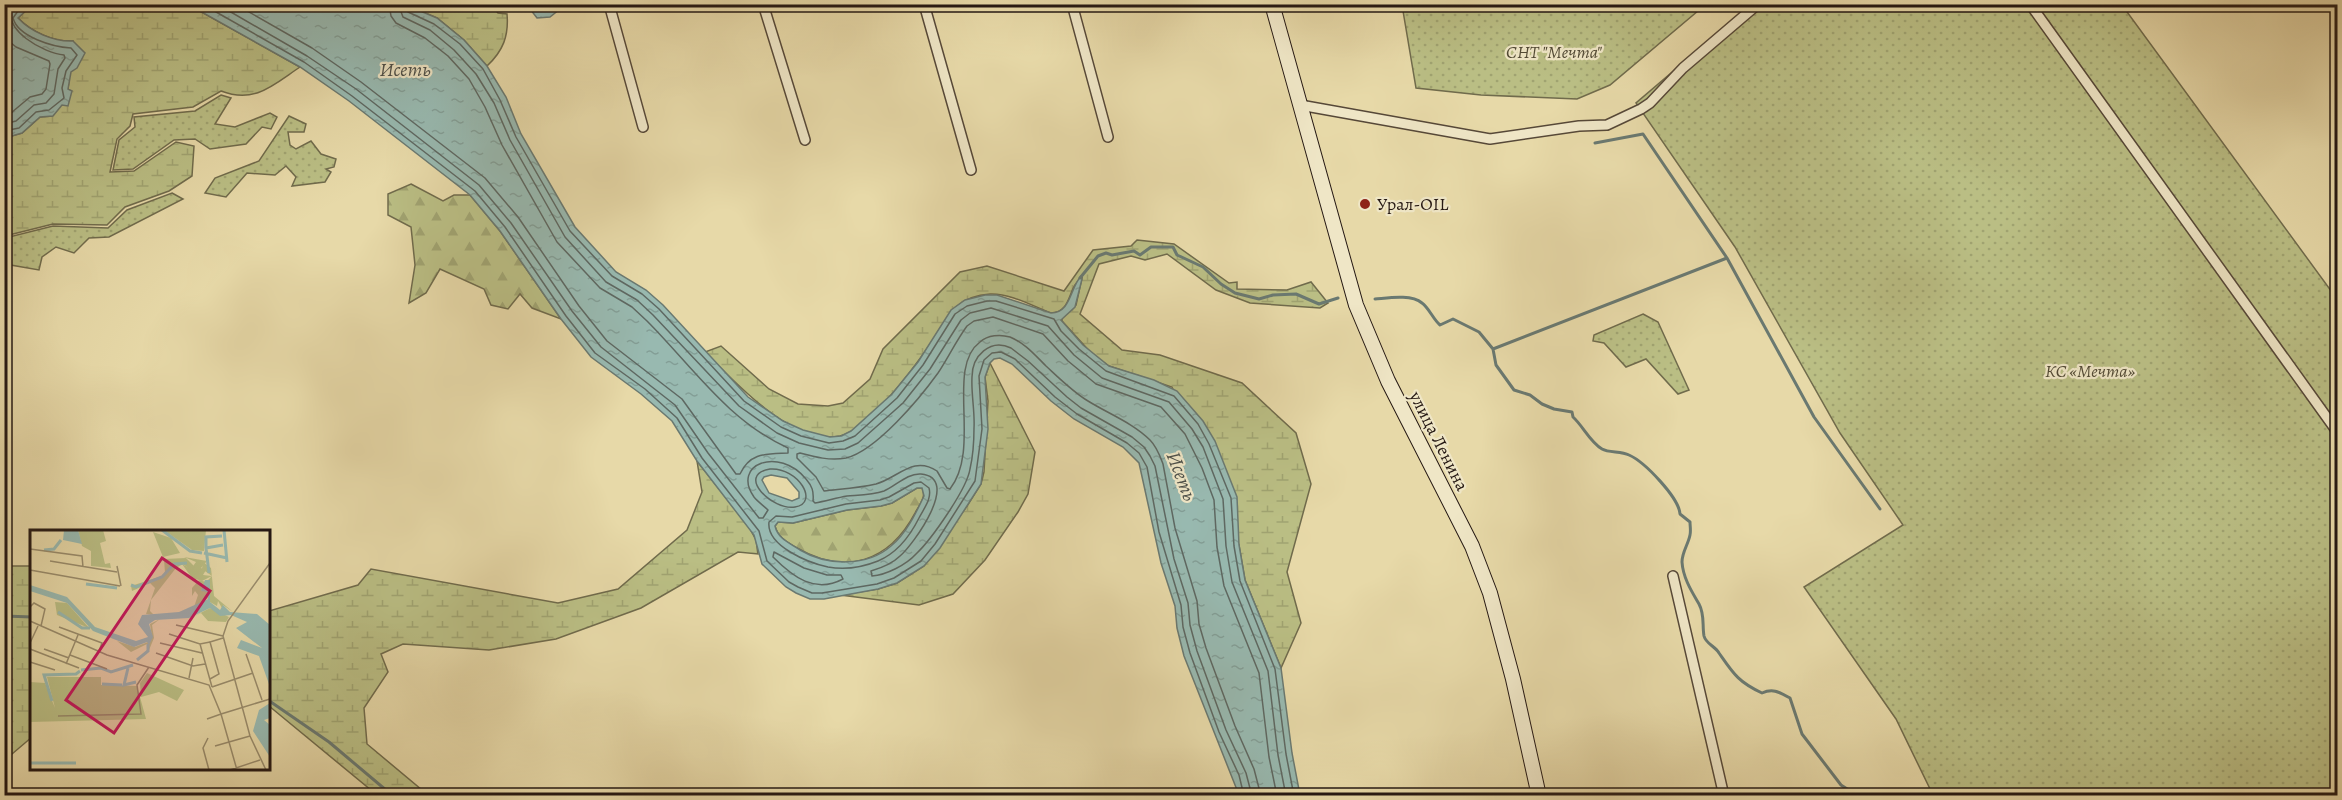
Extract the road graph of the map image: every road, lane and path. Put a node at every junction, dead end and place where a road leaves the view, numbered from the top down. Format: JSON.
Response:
{"nodes":[{"id":1,"x":609,"y":4,"type":"edge"},
{"id":2,"x":763,"y":4,"type":"edge"},
{"id":3,"x":924,"y":4,"type":"edge"},
{"id":4,"x":1072,"y":4,"type":"edge"},
{"id":5,"x":1272,"y":4,"type":"edge"},
{"id":6,"x":1758,"y":4,"type":"edge"},
{"id":7,"x":2030,"y":4,"type":"edge"},
{"id":8,"x":1300,"y":105,"type":"junction"},
{"id":9,"x":643,"y":127,"type":"dead end"},
{"id":10,"x":1108,"y":137,"type":"dead end"},
{"id":11,"x":805,"y":140,"type":"dead end"},
{"id":12,"x":971,"y":170,"type":"dead end"},
{"id":13,"x":2337,"y":433,"type":"edge"},
{"id":14,"x":1673,"y":576,"type":"dead end"},
{"id":15,"x":1539,"y":795,"type":"edge"},
{"id":16,"x":1724,"y":795,"type":"edge"}],
"edges":[{"from":1,"to":9,"type":"street"},
{"from":2,"to":11,"type":"street"},
{"from":3,"to":12,"type":"street"},
{"from":4,"to":10,"type":"street"},
{"from":5,"to":8,"type":"main road","name":"улица Ленина"},
{"from":6,"to":8,"type":"street"},
{"from":7,"to":13,"type":"street"},
{"from":8,"to":15,"type":"main road","name":"улица Ленина"},
{"from":14,"to":16,"type":"street"}]}
